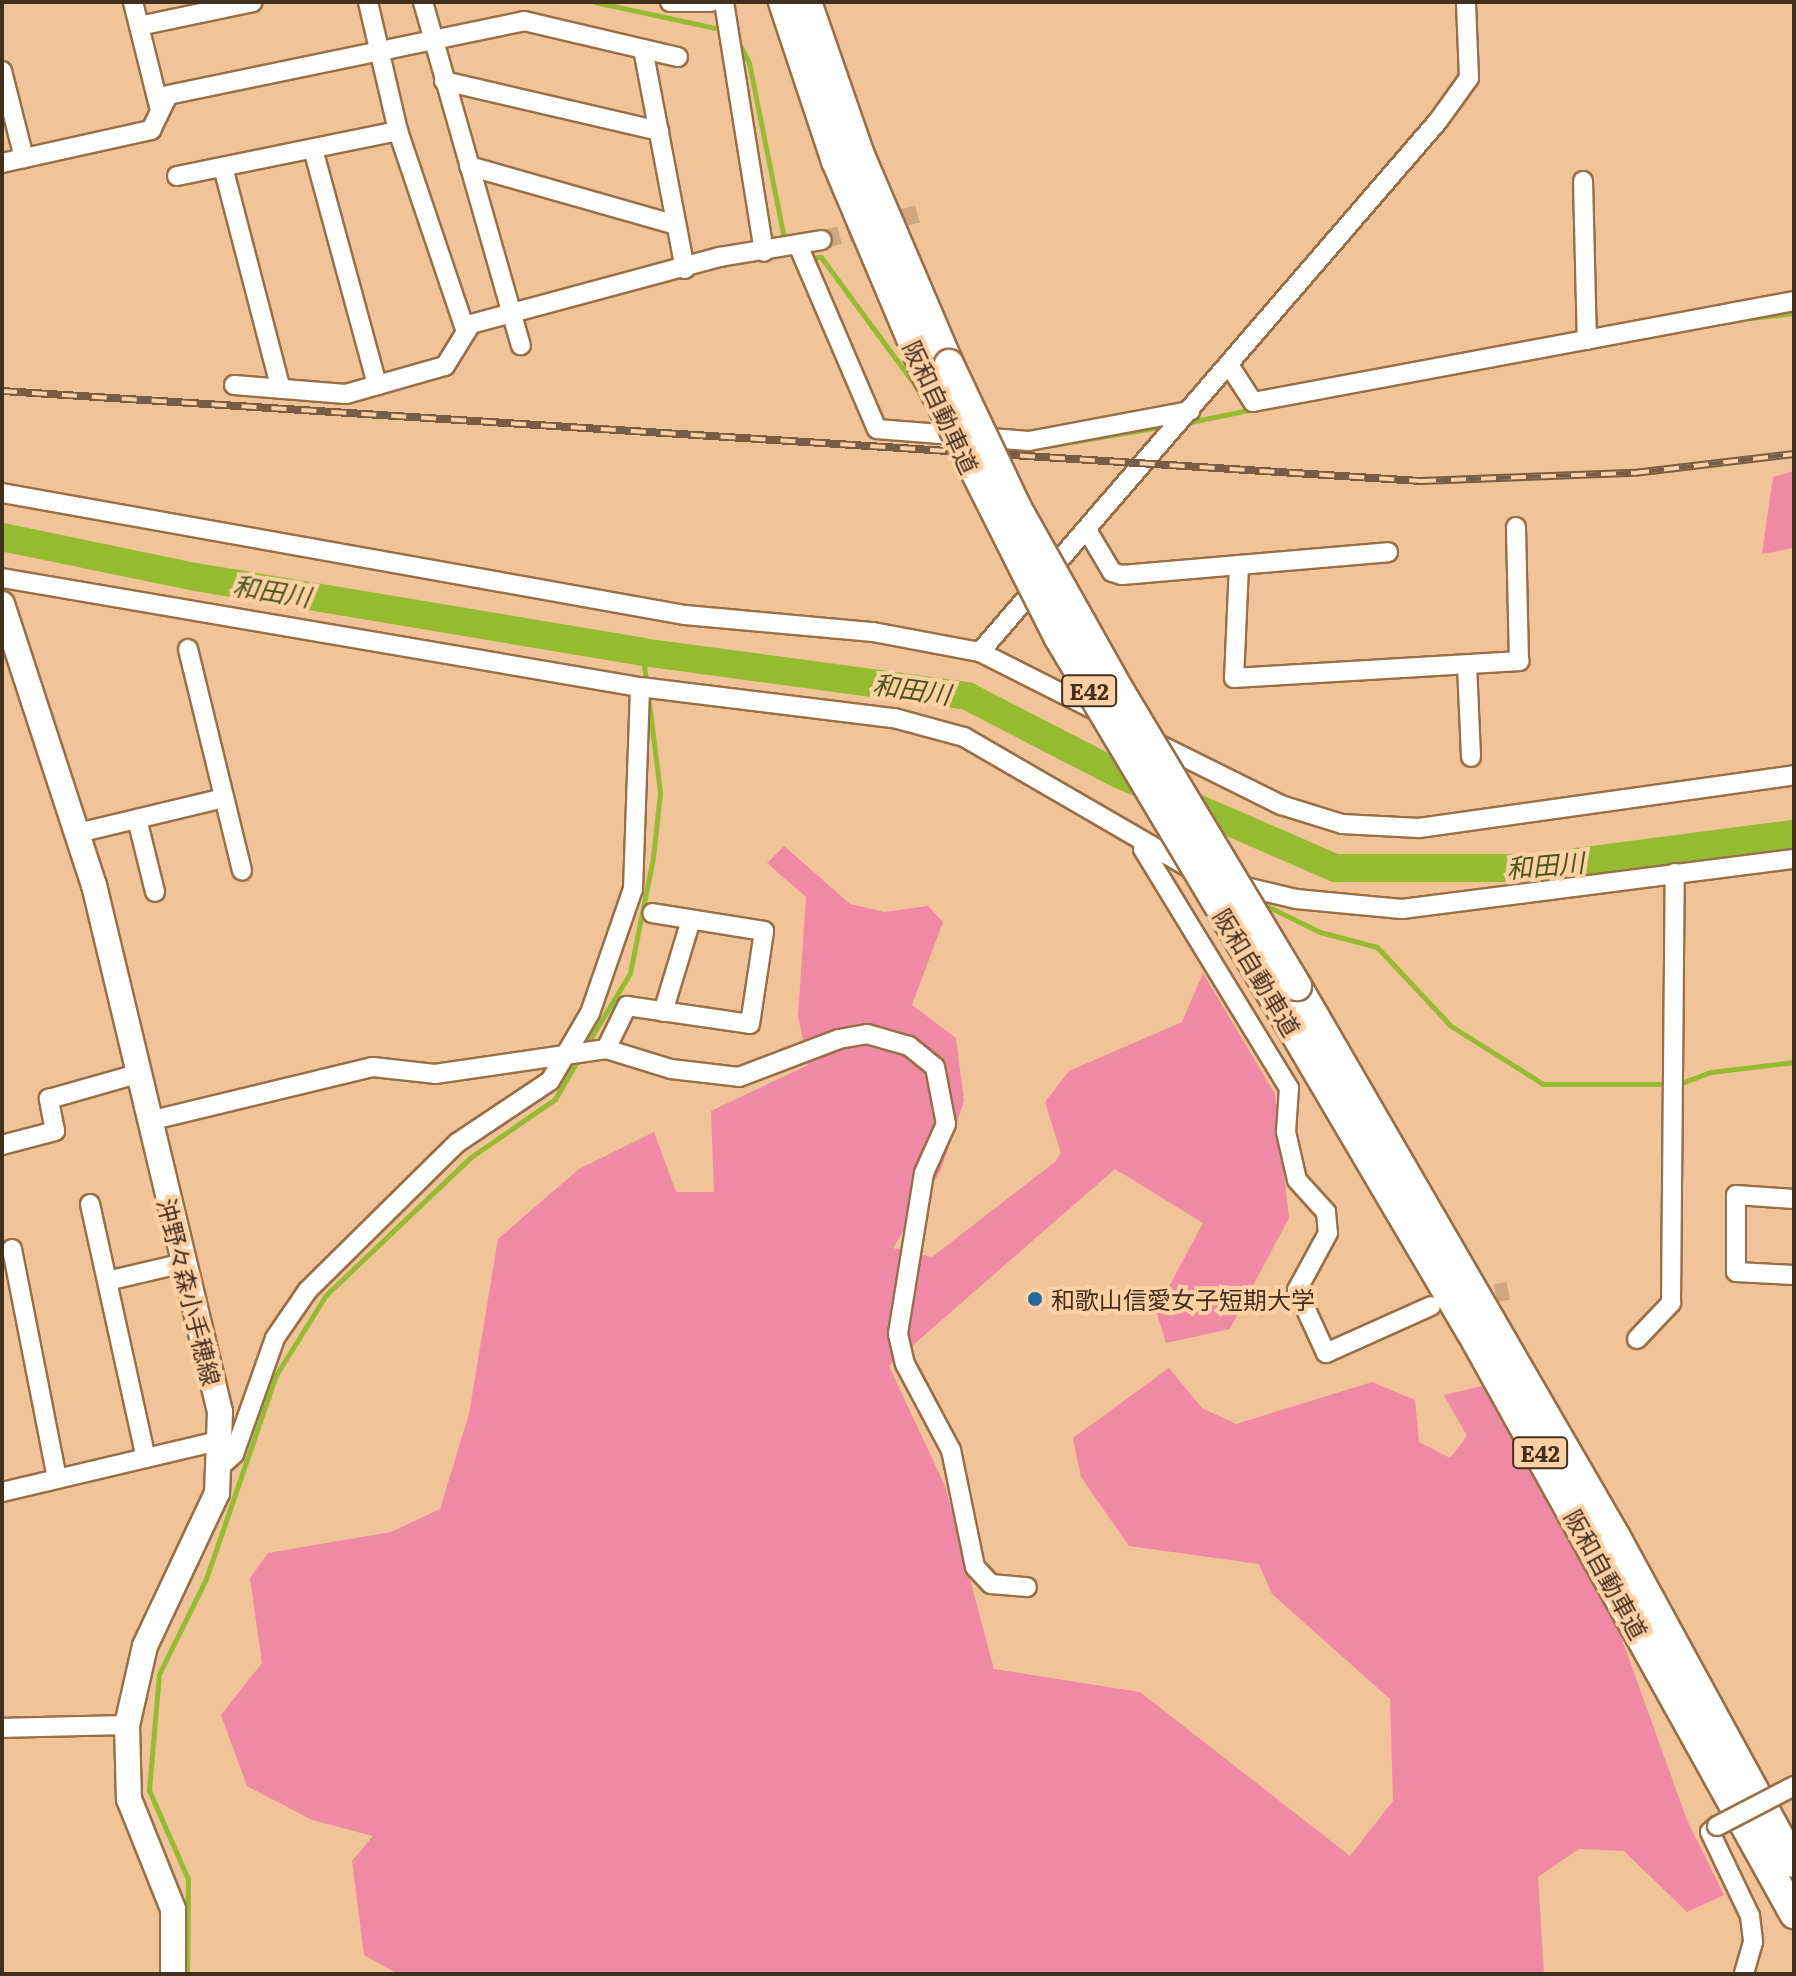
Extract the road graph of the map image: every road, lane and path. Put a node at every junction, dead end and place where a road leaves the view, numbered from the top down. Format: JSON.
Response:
{"nodes":[{"id":1,"x":133,"y":2,"type":"edge"},
{"id":2,"x":253,"y":2,"type":"edge"},
{"id":3,"x":368,"y":2,"type":"edge"},
{"id":4,"x":423,"y":2,"type":"edge"},
{"id":5,"x":670,"y":2,"type":"edge"},
{"id":6,"x":711,"y":2,"type":"edge"},
{"id":7,"x":724,"y":2,"type":"edge"},
{"id":8,"x":783,"y":2,"type":"edge"},
{"id":9,"x":807,"y":2,"type":"edge"},
{"id":10,"x":1466,"y":2,"type":"edge"},
{"id":11,"x":139,"y":26,"type":"junction"},
{"id":12,"x":432,"y":40,"type":"junction"},
{"id":13,"x":643,"y":49,"type":"junction"},
{"id":14,"x":379,"y":51,"type":"junction"},
{"id":15,"x":678,"y":57,"type":"dead end"},
{"id":16,"x":2,"y":71,"type":"edge"},
{"id":17,"x":444,"y":81,"type":"junction"},
{"id":18,"x":160,"y":110,"type":"junction"},
{"id":19,"x":398,"y":131,"type":"junction"},
{"id":20,"x":659,"y":131,"type":"junction"},
{"id":21,"x":313,"y":149,"type":"junction"},
{"id":22,"x":24,"y":158,"type":"junction"},
{"id":23,"x":2,"y":163,"type":"edge"},
{"id":24,"x":469,"y":166,"type":"junction"},
{"id":25,"x":223,"y":167,"type":"junction"},
{"id":26,"x":177,"y":176,"type":"dead end"},
{"id":27,"x":1583,"y":181,"type":"dead end"},
{"id":28,"x":676,"y":225,"type":"junction"},
{"id":29,"x":822,"y":240,"type":"tunnel mouth"},
{"id":30,"x":798,"y":245,"type":"junction"},
{"id":31,"x":764,"y":252,"type":"junction"},
{"id":32,"x":685,"y":269,"type":"junction"},
{"id":33,"x":1794,"y":301,"type":"edge"},
{"id":34,"x":511,"y":312,"type":"junction"},
{"id":35,"x":466,"y":332,"type":"junction"},
{"id":36,"x":1587,"y":340,"type":"junction"},
{"id":37,"x":521,"y":345,"type":"dead end"},
{"id":38,"x":1229,"y":365,"type":"junction"},
{"id":39,"x":937,"y":368,"type":"junction"},
{"id":40,"x":234,"y":385,"type":"dead end"},
{"id":41,"x":377,"y":385,"type":"junction"},
{"id":42,"x":281,"y":389,"type":"junction"},
{"id":43,"x":1190,"y":411,"type":"junction"},
{"id":44,"x":2,"y":493,"type":"edge"},
{"id":45,"x":1516,"y":527,"type":"dead end"},
{"id":46,"x":1087,"y":530,"type":"junction"},
{"id":47,"x":1388,"y":552,"type":"dead end"},
{"id":48,"x":1239,"y":565,"type":"junction"},
{"id":49,"x":2,"y":578,"type":"edge"},
{"id":50,"x":2,"y":604,"type":"edge"},
{"id":51,"x":188,"y":649,"type":"dead end"},
{"id":52,"x":980,"y":652,"type":"junction"},
{"id":53,"x":1467,"y":665,"type":"junction"},
{"id":54,"x":640,"y":687,"type":"junction"},
{"id":55,"x":1471,"y":757,"type":"dead end"},
{"id":56,"x":1794,"y":775,"type":"edge"},
{"id":57,"x":224,"y":798,"type":"junction"},
{"id":58,"x":137,"y":819,"type":"junction"},
{"id":59,"x":78,"y":833,"type":"junction"},
{"id":60,"x":1136,"y":841,"type":"junction"},
{"id":61,"x":1794,"y":859,"type":"edge"},
{"id":62,"x":242,"y":871,"type":"dead end"},
{"id":63,"x":1675,"y":873,"type":"junction"},
{"id":64,"x":155,"y":892,"type":"dead end"},
{"id":65,"x":652,"y":913,"type":"dead end"},
{"id":66,"x":691,"y":920,"type":"junction"},
{"id":67,"x":1286,"y":992,"type":"junction"},
{"id":68,"x":663,"y":1012,"type":"junction"},
{"id":69,"x":606,"y":1049,"type":"junction"},
{"id":70,"x":569,"y":1051,"type":"junction"},
{"id":71,"x":137,"y":1074,"type":"junction"},
{"id":72,"x":149,"y":1121,"type":"junction"},
{"id":73,"x":2,"y":1145,"type":"edge"},
{"id":74,"x":1794,"y":1199,"type":"edge"},
{"id":75,"x":90,"y":1204,"type":"dead end"},
{"id":76,"x":12,"y":1249,"type":"dead end"},
{"id":77,"x":184,"y":1263,"type":"junction"},
{"id":78,"x":9,"y":1274,"type":"edge"},
{"id":79,"x":1794,"y":1275,"type":"edge"},
{"id":80,"x":107,"y":1281,"type":"junction"},
{"id":81,"x":1431,"y":1306,"type":"dead end"},
{"id":82,"x":1637,"y":1339,"type":"dead end"},
{"id":83,"x":223,"y":1452,"type":"junction"},
{"id":84,"x":146,"y":1458,"type":"junction"},
{"id":85,"x":57,"y":1479,"type":"junction"},
{"id":86,"x":2,"y":1492,"type":"edge"},
{"id":87,"x":1027,"y":1587,"type":"dead end"},
{"id":88,"x":127,"y":1725,"type":"junction"},
{"id":89,"x":2,"y":1728,"type":"edge"},
{"id":90,"x":1794,"y":1786,"type":"edge"},
{"id":91,"x":1794,"y":1863,"type":"edge"},
{"id":92,"x":1794,"y":1914,"type":"edge"},
{"id":93,"x":173,"y":1974,"type":"edge"},
{"id":94,"x":1744,"y":1974,"type":"edge"}],
"edges":[{"from":1,"to":11,"type":"street"},
{"from":2,"to":11,"type":"street"},
{"from":3,"to":14,"type":"street"},
{"from":4,"to":12,"type":"street"},
{"from":5,"to":6,"type":"street"},
{"from":7,"to":31,"type":"street"},
{"from":8,"to":39,"type":"highway","name":"阪和自動車道","number":"E42"},
{"from":9,"to":39,"type":"highway","name":"阪和自動車道","number":"E42"},
{"from":10,"to":38,"type":"street"},
{"from":11,"to":18,"type":"street"},
{"from":12,"to":13,"type":"street"},
{"from":12,"to":14,"type":"street"},
{"from":12,"to":17,"type":"street"},
{"from":13,"to":15,"type":"street"},
{"from":13,"to":20,"type":"street"},
{"from":14,"to":18,"type":"street"},
{"from":14,"to":19,"type":"street"},
{"from":16,"to":22,"type":"street"},
{"from":17,"to":20,"type":"street"},
{"from":17,"to":24,"type":"street"},
{"from":18,"to":22,"type":"street"},
{"from":19,"to":21,"type":"street"},
{"from":19,"to":35,"type":"street"},
{"from":20,"to":28,"type":"street"},
{"from":21,"to":25,"type":"street"},
{"from":21,"to":41,"type":"street"},
{"from":22,"to":23,"type":"street"},
{"from":24,"to":28,"type":"street"},
{"from":24,"to":34,"type":"street"},
{"from":25,"to":26,"type":"street"},
{"from":25,"to":42,"type":"street"},
{"from":27,"to":36,"type":"street"},
{"from":28,"to":32,"type":"street"},
{"from":29,"to":30,"type":"street"},
{"from":30,"to":31,"type":"street"},
{"from":30,"to":43,"type":"street"},
{"from":31,"to":32,"type":"street"},
{"from":32,"to":34,"type":"street"},
{"from":33,"to":36,"type":"street"},
{"from":34,"to":35,"type":"street"},
{"from":34,"to":37,"type":"street"},
{"from":35,"to":41,"type":"street"},
{"from":36,"to":38,"type":"street"},
{"from":38,"to":43,"type":"street"},
{"from":39,"to":67,"type":"highway","name":"阪和自動車道","number":"E42","bridge":true},
{"from":40,"to":42,"type":"street"},
{"from":41,"to":42,"type":"street"},
{"from":43,"to":46,"type":"street"},
{"from":44,"to":52,"type":"street"},
{"from":45,"to":53,"type":"street"},
{"from":46,"to":48,"type":"street"},
{"from":46,"to":52,"type":"street"},
{"from":47,"to":48,"type":"street"},
{"from":48,"to":53,"type":"street"},
{"from":49,"to":54,"type":"street"},
{"from":50,"to":59,"type":"main road","name":"沖野々森小手穂線"},
{"from":51,"to":57,"type":"street"},
{"from":52,"to":56,"type":"street"},
{"from":53,"to":55,"type":"street"},
{"from":54,"to":60,"type":"street"},
{"from":54,"to":70,"type":"street"},
{"from":57,"to":58,"type":"street"},
{"from":57,"to":62,"type":"street"},
{"from":58,"to":59,"type":"street"},
{"from":58,"to":64,"type":"street"},
{"from":59,"to":71,"type":"main road","name":"沖野々森小手穂線"},
{"from":60,"to":63,"type":"street"},
{"from":60,"to":81,"type":"street"},
{"from":61,"to":63,"type":"street"},
{"from":63,"to":82,"type":"street"},
{"from":65,"to":66,"type":"street"},
{"from":66,"to":68,"type":"street"},
{"from":66,"to":68,"type":"street"},
{"from":67,"to":91,"type":"highway","name":"阪和自動車道","number":"E42"},
{"from":67,"to":92,"type":"highway","name":"阪和自動車道","number":"E42"},
{"from":68,"to":69,"type":"street"},
{"from":69,"to":70,"type":"street"},
{"from":69,"to":87,"type":"street"},
{"from":70,"to":72,"type":"street"},
{"from":70,"to":83,"type":"street"},
{"from":71,"to":72,"type":"main road","name":"沖野々森小手穂線"},
{"from":71,"to":73,"type":"street"},
{"from":72,"to":77,"type":"main road","name":"沖野々森小手穂線"},
{"from":74,"to":79,"type":"street"},
{"from":75,"to":80,"type":"street"},
{"from":76,"to":78,"type":"street"},
{"from":77,"to":80,"type":"street"},
{"from":77,"to":83,"type":"main road","name":"沖野々森小手穂線"},
{"from":78,"to":85,"type":"street"},
{"from":80,"to":84,"type":"street"},
{"from":83,"to":84,"type":"street"},
{"from":83,"to":88,"type":"main road","name":"沖野々森小手穂線"},
{"from":84,"to":85,"type":"street"},
{"from":85,"to":86,"type":"street"},
{"from":88,"to":89,"type":"street"},
{"from":88,"to":93,"type":"main road","name":"沖野々森小手穂線"},
{"from":90,"to":94,"type":"street","bridge":true}]}
